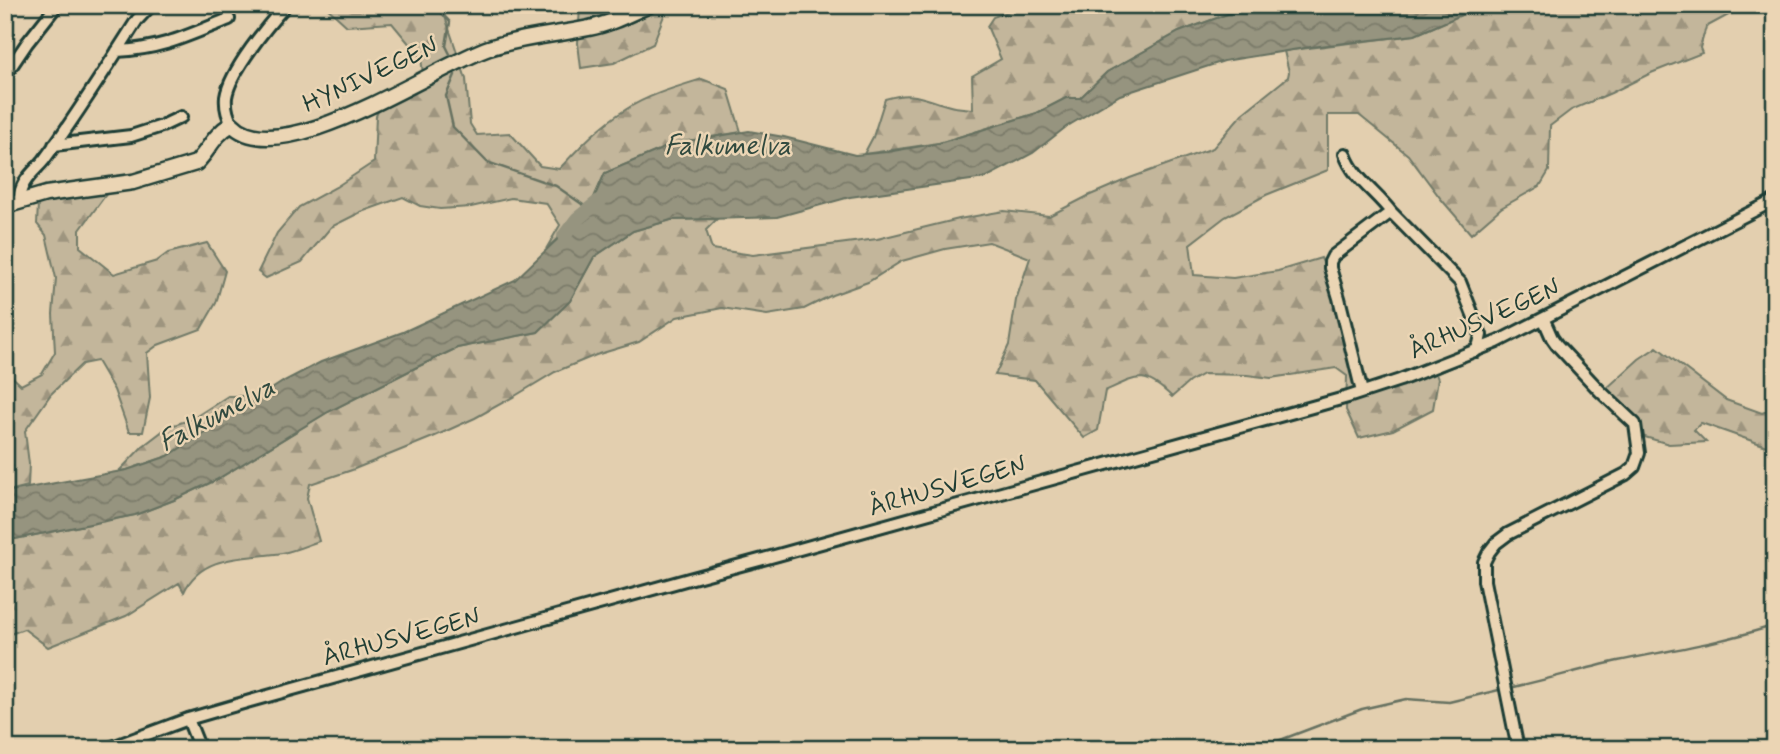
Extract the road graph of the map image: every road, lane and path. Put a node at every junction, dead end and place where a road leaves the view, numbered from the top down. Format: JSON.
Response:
{"nodes":[{"id":1,"x":57,"y":5,"type":"edge"},
{"id":2,"x":151,"y":5,"type":"edge"},
{"id":3,"x":286,"y":5,"type":"edge"},
{"id":4,"x":649,"y":5,"type":"edge"},
{"id":5,"x":229,"y":19,"type":"dead end"},
{"id":6,"x":117,"y":51,"type":"junction"},
{"id":7,"x":6,"y":75,"type":"edge"},
{"id":8,"x":181,"y":117,"type":"dead end"},
{"id":9,"x":232,"y":124,"type":"junction"},
{"id":10,"x":54,"y":145,"type":"junction"},
{"id":11,"x":1345,"y":154,"type":"dead end"},
{"id":12,"x":1775,"y":200,"type":"edge"},
{"id":13,"x":20,"y":201,"type":"junction"},
{"id":14,"x":5,"y":206,"type":"edge"},
{"id":15,"x":1391,"y":212,"type":"junction"},
{"id":16,"x":1544,"y":320,"type":"junction"},
{"id":17,"x":1481,"y":335,"type":"junction"},
{"id":18,"x":1497,"y":342,"type":"junction"},
{"id":19,"x":1476,"y":351,"type":"junction"},
{"id":20,"x":1362,"y":392,"type":"junction"},
{"id":21,"x":188,"y":719,"type":"junction"},
{"id":22,"x":107,"y":749,"type":"edge"},
{"id":23,"x":201,"y":749,"type":"edge"},
{"id":24,"x":1518,"y":749,"type":"edge"}],
"edges":[{"from":1,"to":7,"type":"street"},
{"from":2,"to":6,"type":"street"},
{"from":3,"to":9,"type":"street"},
{"from":4,"to":9,"type":"main road","name":"HYNIVEGEN"},
{"from":5,"to":6,"type":"street"},
{"from":6,"to":10,"type":"street"},
{"from":8,"to":10,"type":"street"},
{"from":9,"to":13,"type":"main road"},
{"from":10,"to":13,"type":"street"},
{"from":11,"to":15,"type":"street"},
{"from":12,"to":16,"type":"street","name":"ÅRHUSVEGEN"},
{"from":13,"to":14,"type":"main road"},
{"from":15,"to":17,"type":"street"},
{"from":15,"to":20,"type":"street"},
{"from":16,"to":18,"type":"street","name":"ÅRHUSVEGEN"},
{"from":16,"to":24,"type":"street"},
{"from":17,"to":18,"type":"street"},
{"from":17,"to":19,"type":"street"},
{"from":18,"to":19,"type":"street","name":"ÅRHUSVEGEN"},
{"from":19,"to":20,"type":"street","name":"ÅRHUSVEGEN"},
{"from":20,"to":21,"type":"street","name":"ÅRHUSVEGEN"},
{"from":21,"to":22,"type":"street","name":"ÅRHUSVEGEN"},
{"from":21,"to":23,"type":"street"}]}
